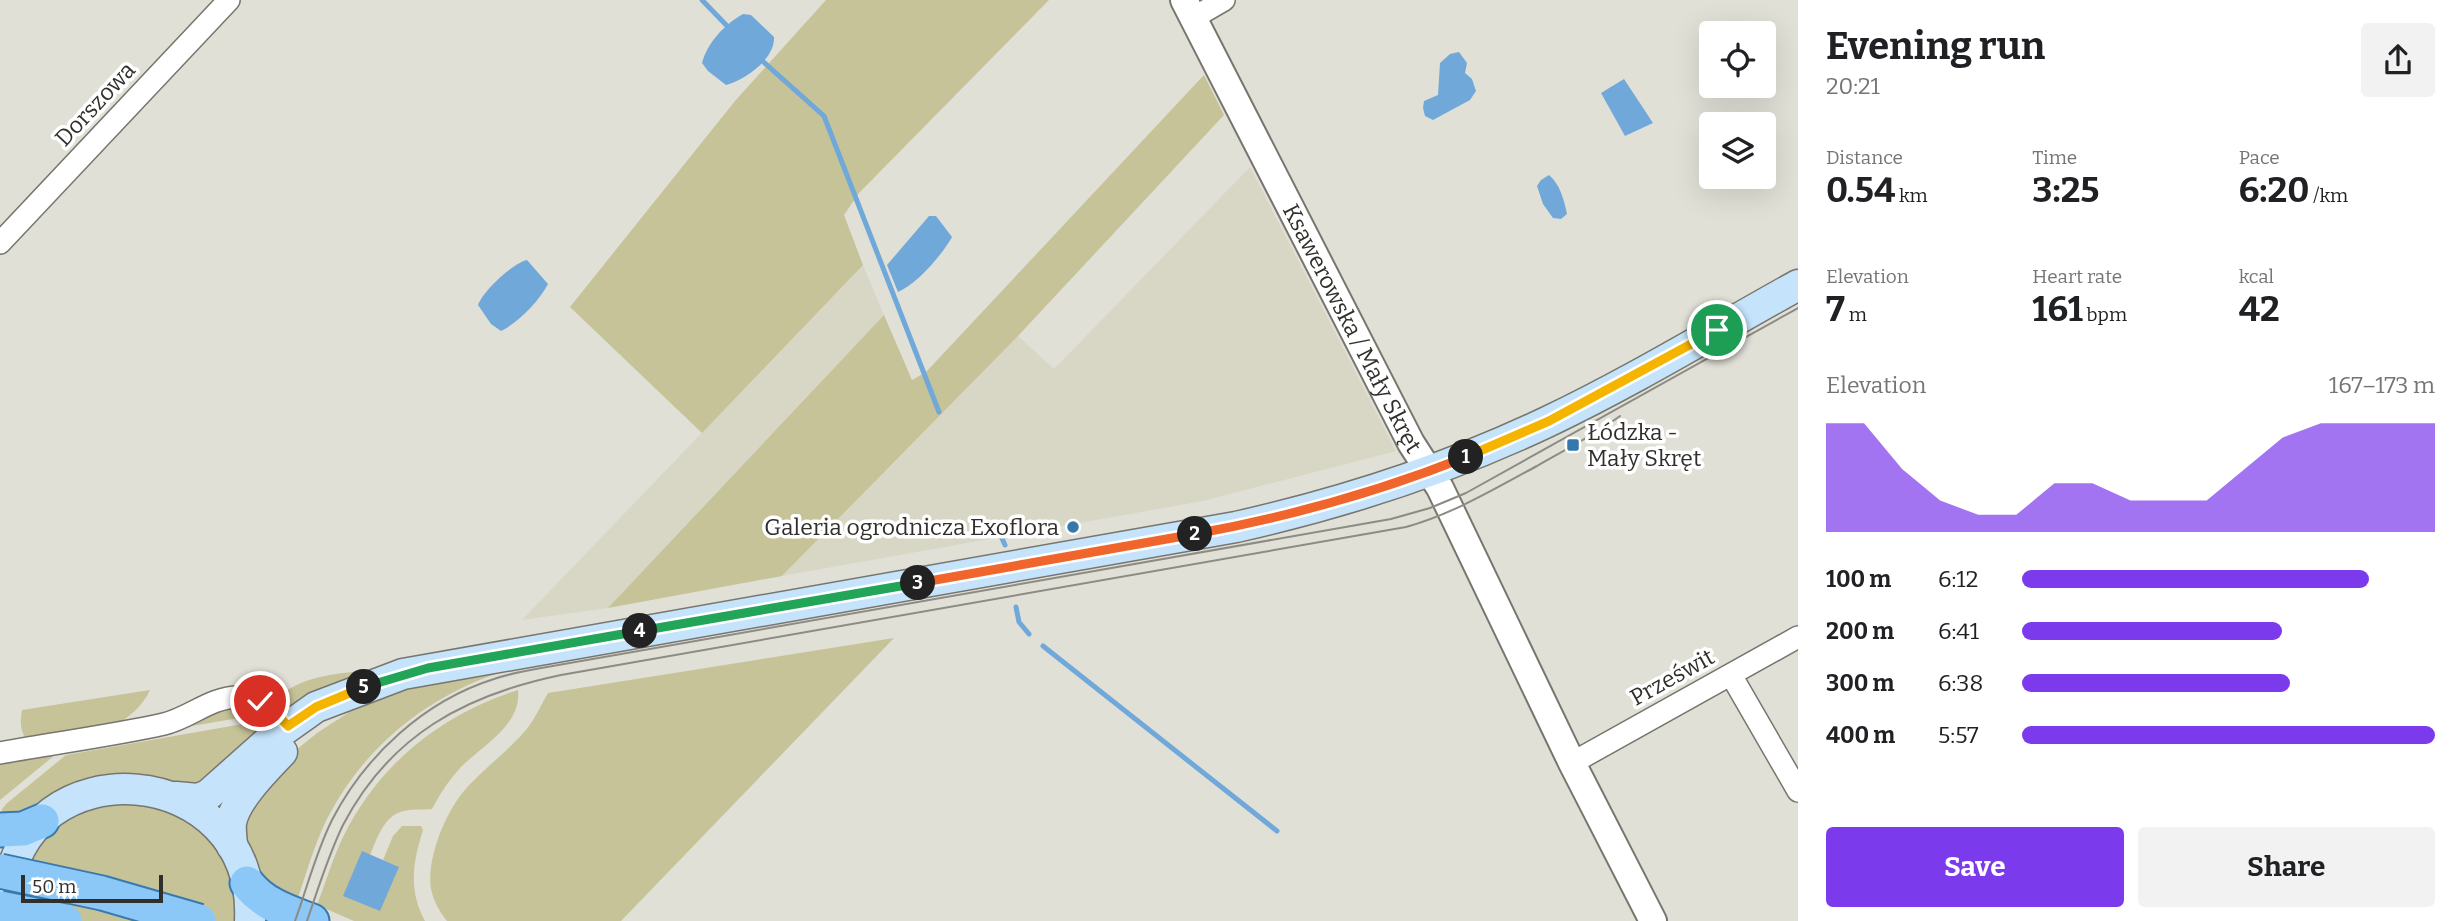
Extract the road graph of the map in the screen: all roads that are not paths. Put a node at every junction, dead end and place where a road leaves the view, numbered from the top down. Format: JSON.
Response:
{"nodes":[{"id":1,"x":229,"y":0,"type":"edge"},
{"id":2,"x":1224,"y":0,"type":"edge"},
{"id":3,"x":1188,"y":9,"type":"edge"},
{"id":4,"x":0,"y":243,"type":"edge"},
{"id":5,"x":1798,"y":285,"type":"edge"},
{"id":6,"x":1429,"y":471,"type":"junction"},
{"id":7,"x":1798,"y":637,"type":"edge"},
{"id":8,"x":1731,"y":675,"type":"junction"},
{"id":9,"x":349,"y":695,"type":"junction"},
{"id":10,"x":288,"y":726,"type":"junction"},
{"id":11,"x":0,"y":753,"type":"edge"},
{"id":12,"x":1572,"y":763,"type":"junction"},
{"id":13,"x":1798,"y":791,"type":"edge"},
{"id":14,"x":176,"y":797,"type":"junction"},
{"id":15,"x":42,"y":821,"type":"junction"},
{"id":16,"x":0,"y":830,"type":"edge"},
{"id":17,"x":232,"y":846,"type":"junction"},
{"id":18,"x":0,"y":871,"type":"edge"},
{"id":19,"x":247,"y":883,"type":"junction"},
{"id":20,"x":0,"y":908,"type":"edge"},
{"id":21,"x":6,"y":921,"type":"edge"},
{"id":22,"x":65,"y":921,"type":"edge"},
{"id":23,"x":199,"y":921,"type":"edge"},
{"id":24,"x":250,"y":921,"type":"edge"},
{"id":25,"x":313,"y":921,"type":"edge"},
{"id":26,"x":1653,"y":921,"type":"edge"}],
"edges":[{"from":1,"to":4,"type":"street","name":"Dorszowa"},
{"from":2,"to":3,"type":"street"},
{"from":3,"to":6,"type":"street","name":"Ksawerowska / Mały Skręt"},
{"from":5,"to":6,"type":"main road"},
{"from":6,"to":9,"type":"main road"},
{"from":6,"to":12,"type":"street","name":"Ksawerowska / Mały Skręt"},
{"from":7,"to":8,"type":"street","name":"Prześwit"},
{"from":8,"to":12,"type":"street","name":"Prześwit"},
{"from":8,"to":13,"type":"street"},
{"from":9,"to":10,"type":"main road"},
{"from":9,"to":17,"type":"main road"},
{"from":10,"to":11,"type":"street"},
{"from":10,"to":14,"type":"main road"},
{"from":12,"to":26,"type":"street","name":"Ksawerowska / Mały Skręt"},
{"from":14,"to":15,"type":"main road"},
{"from":14,"to":17,"type":"main road"},
{"from":15,"to":16,"type":"main road"},
{"from":15,"to":21,"type":"main road"},
{"from":17,"to":19,"type":"main road"},
{"from":18,"to":23,"type":"main road","bridge":true},
{"from":19,"to":24,"type":"main road"},
{"from":19,"to":25,"type":"main road"},
{"from":20,"to":22,"type":"main road","bridge":true}]}
